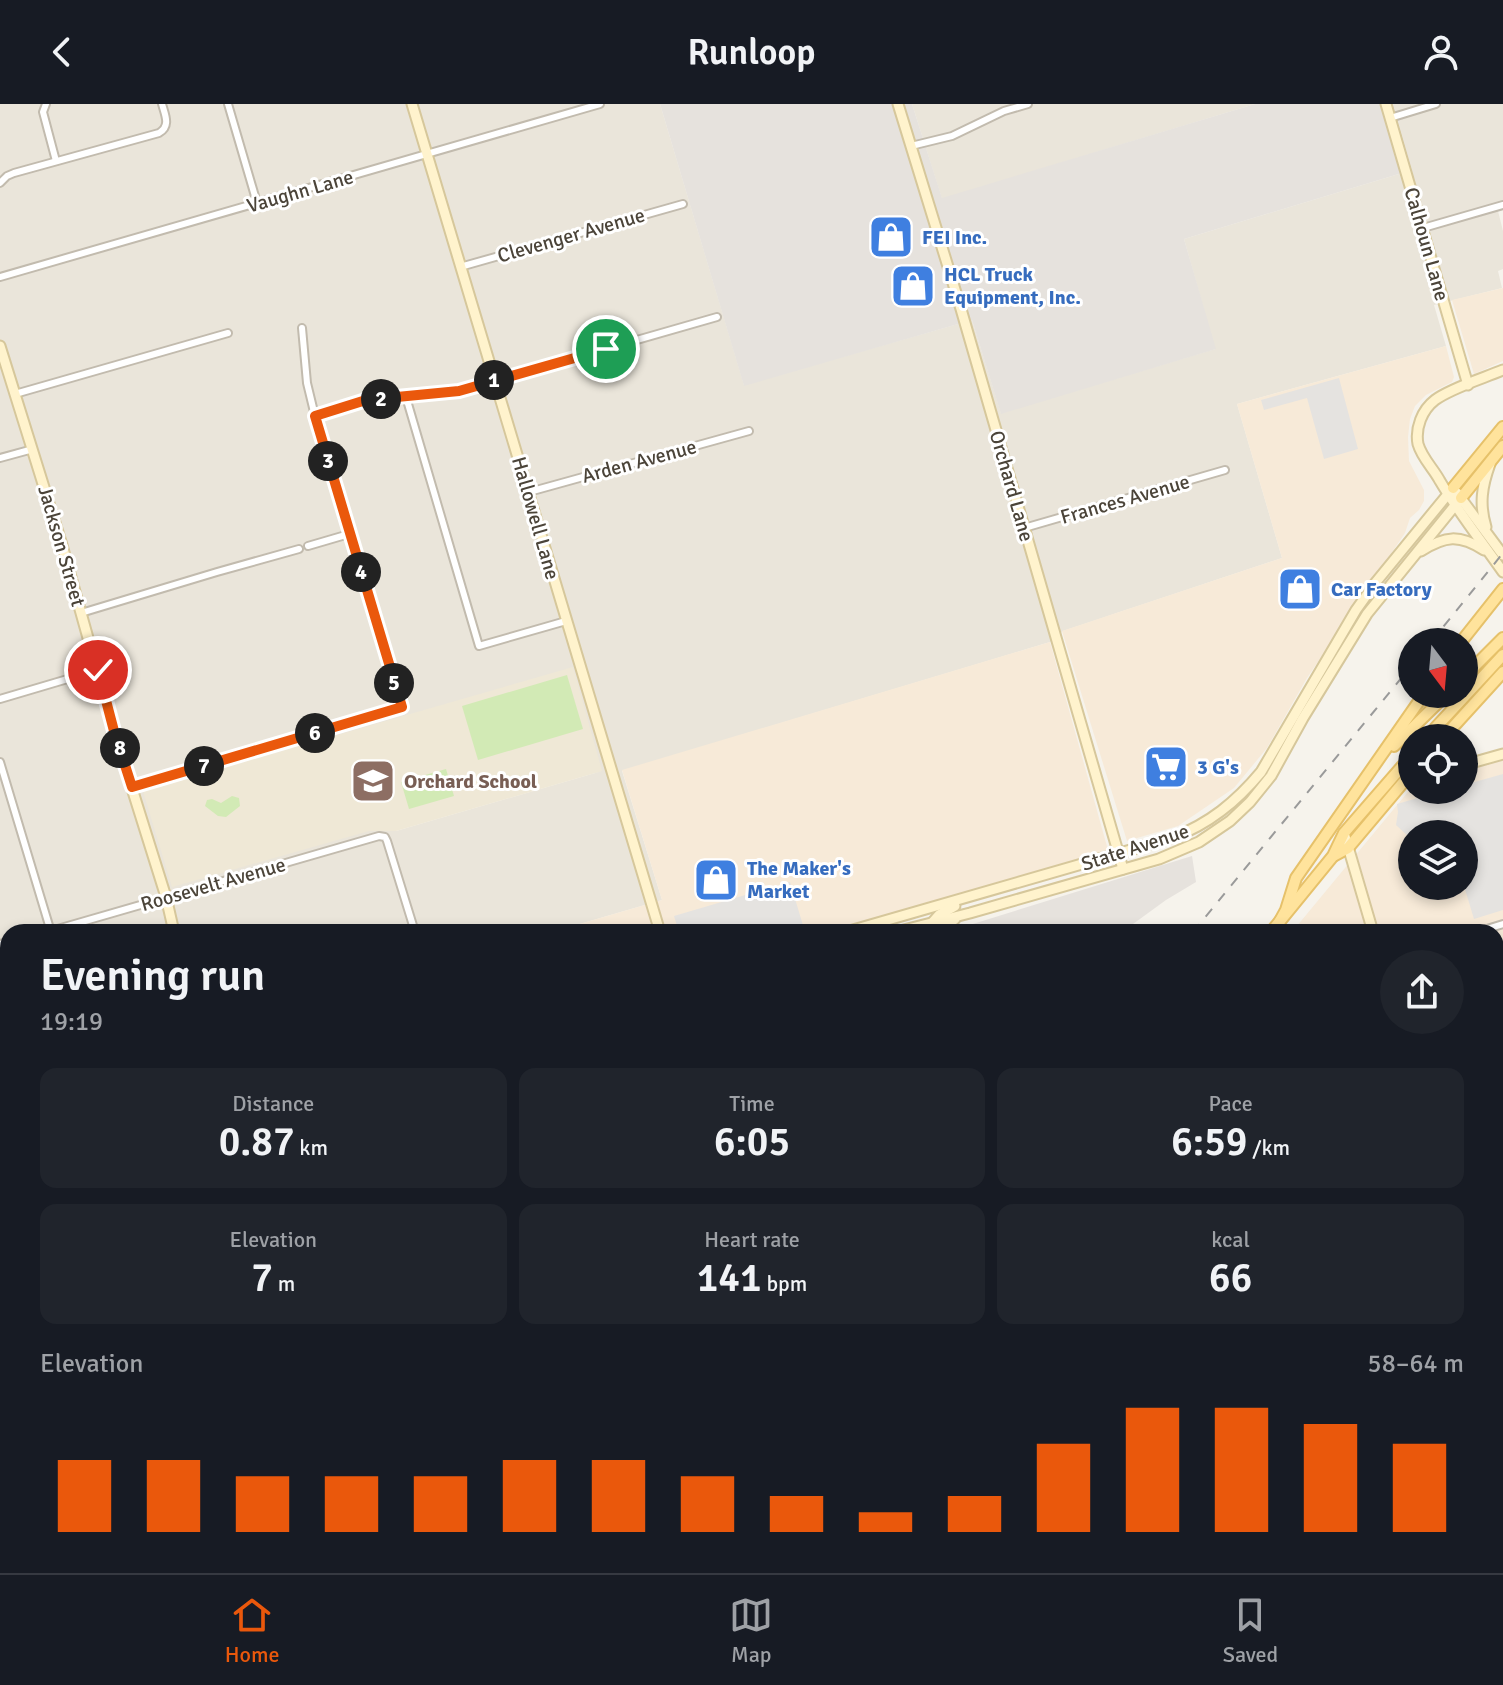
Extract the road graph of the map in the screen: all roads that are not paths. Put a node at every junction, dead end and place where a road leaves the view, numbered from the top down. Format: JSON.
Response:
{"nodes":[{"id":1,"x":46,"y":104,"type":"edge"},
{"id":2,"x":162,"y":104,"type":"edge"},
{"id":3,"x":228,"y":104,"type":"edge"},
{"id":4,"x":412,"y":104,"type":"edge"},
{"id":5,"x":600,"y":104,"type":"edge"},
{"id":6,"x":898,"y":104,"type":"edge"},
{"id":7,"x":1028,"y":104,"type":"edge"},
{"id":8,"x":1386,"y":104,"type":"edge"},
{"id":9,"x":1436,"y":104,"type":"edge"},
{"id":10,"x":1390,"y":118,"type":"junction"},
{"id":11,"x":911,"y":146,"type":"junction"},
{"id":12,"x":428,"y":155,"type":"junction"},
{"id":13,"x":56,"y":161,"type":"junction"},
{"id":14,"x":0,"y":183,"type":"edge"},
{"id":15,"x":257,"y":203,"type":"junction"},
{"id":16,"x":683,"y":204,"type":"dead end"},
{"id":17,"x":1503,"y":205,"type":"edge"},
{"id":18,"x":1423,"y":228,"type":"junction"},
{"id":19,"x":460,"y":267,"type":"junction"},
{"id":20,"x":0,"y":277,"type":"edge"},
{"id":21,"x":717,"y":317,"type":"dead end"},
{"id":22,"x":302,"y":328,"type":"dead end"},
{"id":23,"x":228,"y":333,"type":"dead end"},
{"id":24,"x":0,"y":346,"type":"edge"},
{"id":25,"x":1503,"y":370,"type":"edge"},
{"id":26,"x":495,"y":380,"type":"junction"},
{"id":27,"x":1468,"y":385,"type":"junction"},
{"id":28,"x":15,"y":394,"type":"junction"},
{"id":29,"x":406,"y":397,"type":"junction"},
{"id":30,"x":315,"y":416,"type":"junction"},
{"id":31,"x":1503,"y":427,"type":"edge"},
{"id":32,"x":749,"y":431,"type":"dead end"},
{"id":33,"x":1503,"y":446,"type":"edge"},
{"id":34,"x":33,"y":449,"type":"junction"},
{"id":35,"x":0,"y":458,"type":"edge"},
{"id":36,"x":1492,"y":460,"type":"junction"},
{"id":37,"x":1225,"y":470,"type":"dead end"},
{"id":38,"x":1450,"y":491,"type":"junction"},
{"id":39,"x":529,"y":492,"type":"junction"},
{"id":40,"x":1458,"y":502,"type":"junction"},
{"id":41,"x":1024,"y":528,"type":"junction"},
{"id":42,"x":349,"y":534,"type":"junction"},
{"id":43,"x":1490,"y":538,"type":"junction"},
{"id":44,"x":308,"y":546,"type":"dead end"},
{"id":45,"x":299,"y":549,"type":"dead end"},
{"id":46,"x":1498,"y":556,"type":"edge"},
{"id":47,"x":1411,"y":558,"type":"junction"},
{"id":48,"x":1503,"y":572,"type":"edge"},
{"id":49,"x":1501,"y":591,"type":"edge"},
{"id":50,"x":81,"y":613,"type":"junction"},
{"id":51,"x":566,"y":621,"type":"junction"},
{"id":52,"x":1472,"y":628,"type":"edge"},
{"id":53,"x":1503,"y":638,"type":"edge"},
{"id":54,"x":1478,"y":663,"type":"edge"},
{"id":55,"x":1501,"y":663,"type":"edge"},
{"id":56,"x":98,"y":670,"type":"junction"},
{"id":57,"x":0,"y":699,"type":"edge"},
{"id":58,"x":1414,"y":708,"type":"edge"},
{"id":59,"x":1433,"y":708,"type":"edge"},
{"id":60,"x":1440,"y":724,"type":"edge"},
{"id":61,"x":1454,"y":724,"type":"edge"},
{"id":62,"x":1503,"y":754,"type":"edge"},
{"id":63,"x":1478,"y":761,"type":"edge"},
{"id":64,"x":0,"y":762,"type":"edge"},
{"id":65,"x":1374,"y":767,"type":"junction"},
{"id":66,"x":1398,"y":771,"type":"edge"},
{"id":67,"x":132,"y":787,"type":"junction"},
{"id":68,"x":1398,"y":791,"type":"edge"},
{"id":69,"x":1344,"y":833,"type":"junction"},
{"id":70,"x":1348,"y":848,"type":"junction"},
{"id":71,"x":1119,"y":853,"type":"junction"},
{"id":72,"x":1333,"y":856,"type":"junction"},
{"id":73,"x":1123,"y":869,"type":"junction"},
{"id":74,"x":1041,"y":876,"type":"junction"},
{"id":75,"x":166,"y":897,"type":"junction"},
{"id":76,"x":963,"y":915,"type":"junction"},
{"id":77,"x":1280,"y":921,"type":"junction"},
{"id":78,"x":932,"y":923,"type":"junction"},
{"id":79,"x":47,"y":924,"type":"edge"},
{"id":80,"x":76,"y":924,"type":"edge"},
{"id":81,"x":172,"y":924,"type":"edge"},
{"id":82,"x":413,"y":924,"type":"edge"},
{"id":83,"x":658,"y":924,"type":"edge"},
{"id":84,"x":874,"y":924,"type":"edge"},
{"id":85,"x":928,"y":924,"type":"edge"},
{"id":86,"x":948,"y":924,"type":"edge"},
{"id":87,"x":1278,"y":924,"type":"edge"},
{"id":88,"x":1371,"y":924,"type":"edge"}],
"edges":[{"from":1,"to":13,"type":"street"},
{"from":2,"to":13,"type":"street"},
{"from":3,"to":15,"type":"street"},
{"from":4,"to":12,"type":"street","name":"Hallowell Lane"},
{"from":5,"to":12,"type":"street","name":"Vaughn Lane"},
{"from":6,"to":11,"type":"street","name":"Orchard Lane"},
{"from":7,"to":11,"type":"street"},
{"from":8,"to":10,"type":"street","name":"Calhoun Lane"},
{"from":9,"to":10,"type":"street"},
{"from":10,"to":18,"type":"street","name":"Calhoun Lane"},
{"from":11,"to":41,"type":"street","name":"Orchard Lane"},
{"from":12,"to":15,"type":"street","name":"Vaughn Lane"},
{"from":12,"to":19,"type":"street","name":"Hallowell Lane"},
{"from":13,"to":14,"type":"street"},
{"from":15,"to":20,"type":"street","name":"Vaughn Lane"},
{"from":16,"to":19,"type":"street","name":"Clevenger Avenue"},
{"from":17,"to":18,"type":"street"},
{"from":18,"to":27,"type":"street","name":"Calhoun Lane"},
{"from":19,"to":26,"type":"street","name":"Hallowell Lane"},
{"from":21,"to":26,"type":"street"},
{"from":22,"to":30,"type":"street"},
{"from":23,"to":28,"type":"street"},
{"from":24,"to":28,"type":"street","name":"Jackson Street"},
{"from":25,"to":27,"type":"street"},
{"from":26,"to":29,"type":"street"},
{"from":26,"to":39,"type":"street","name":"Hallowell Lane"},
{"from":27,"to":38,"type":"street"},
{"from":28,"to":34,"type":"street","name":"Jackson Street"},
{"from":29,"to":30,"type":"street"},
{"from":29,"to":51,"type":"street"},
{"from":30,"to":42,"type":"street"},
{"from":31,"to":38,"type":"main road"},
{"from":32,"to":39,"type":"street","name":"Arden Avenue"},
{"from":33,"to":36,"type":"main road"},
{"from":34,"to":35,"type":"street"},
{"from":34,"to":50,"type":"street","name":"Jackson Street"},
{"from":36,"to":40,"type":"main road"},
{"from":36,"to":43,"type":"street"},
{"from":37,"to":41,"type":"street","name":"Frances Avenue"},
{"from":38,"to":40,"type":"street"},
{"from":38,"to":71,"type":"street","name":"State Avenue"},
{"from":39,"to":51,"type":"street","name":"Hallowell Lane"},
{"from":40,"to":43,"type":"street"},
{"from":40,"to":46,"type":"street"},
{"from":40,"to":47,"type":"street","name":"State Avenue"},
{"from":41,"to":71,"type":"street","name":"Orchard Lane"},
{"from":42,"to":44,"type":"street"},
{"from":42,"to":67,"type":"street"},
{"from":43,"to":46,"type":"street"},
{"from":45,"to":50,"type":"street"},
{"from":46,"to":47,"type":"street"},
{"from":46,"to":48,"type":"street"},
{"from":47,"to":73,"type":"street","name":"State Avenue"},
{"from":49,"to":52,"type":"main road"},
{"from":50,"to":56,"type":"street","name":"Jackson Street"},
{"from":51,"to":83,"type":"street","name":"Hallowell Lane"},
{"from":53,"to":54,"type":"main road"},
{"from":55,"to":60,"type":"main road"},
{"from":55,"to":61,"type":"main road"},
{"from":56,"to":57,"type":"street"},
{"from":56,"to":67,"type":"street","name":"Jackson Street"},
{"from":58,"to":65,"type":"main road"},
{"from":59,"to":65,"type":"main road"},
{"from":62,"to":63,"type":"street"},
{"from":64,"to":79,"type":"street"},
{"from":65,"to":77,"type":"main road"},
{"from":66,"to":69,"type":"main road"},
{"from":67,"to":75,"type":"street","name":"Jackson Street"},
{"from":68,"to":70,"type":"main road"},
{"from":69,"to":70,"type":"street"},
{"from":69,"to":72,"type":"main road"},
{"from":70,"to":72,"type":"main road"},
{"from":70,"to":88,"type":"street"},
{"from":71,"to":73,"type":"street","name":"Orchard Lane"},
{"from":71,"to":74,"type":"street","name":"State Avenue"},
{"from":72,"to":77,"type":"main road"},
{"from":73,"to":76,"type":"street","name":"State Avenue"},
{"from":74,"to":78,"type":"street"},
{"from":74,"to":84,"type":"street","name":"State Avenue"},
{"from":75,"to":80,"type":"street","name":"Roosevelt Avenue"},
{"from":75,"to":81,"type":"street","name":"Jackson Street"},
{"from":75,"to":82,"type":"street","name":"Roosevelt Avenue"},
{"from":76,"to":78,"type":"street","name":"State Avenue"},
{"from":76,"to":86,"type":"street"},
{"from":77,"to":87,"type":"main road"},
{"from":78,"to":85,"type":"street","name":"State Avenue"}]}
